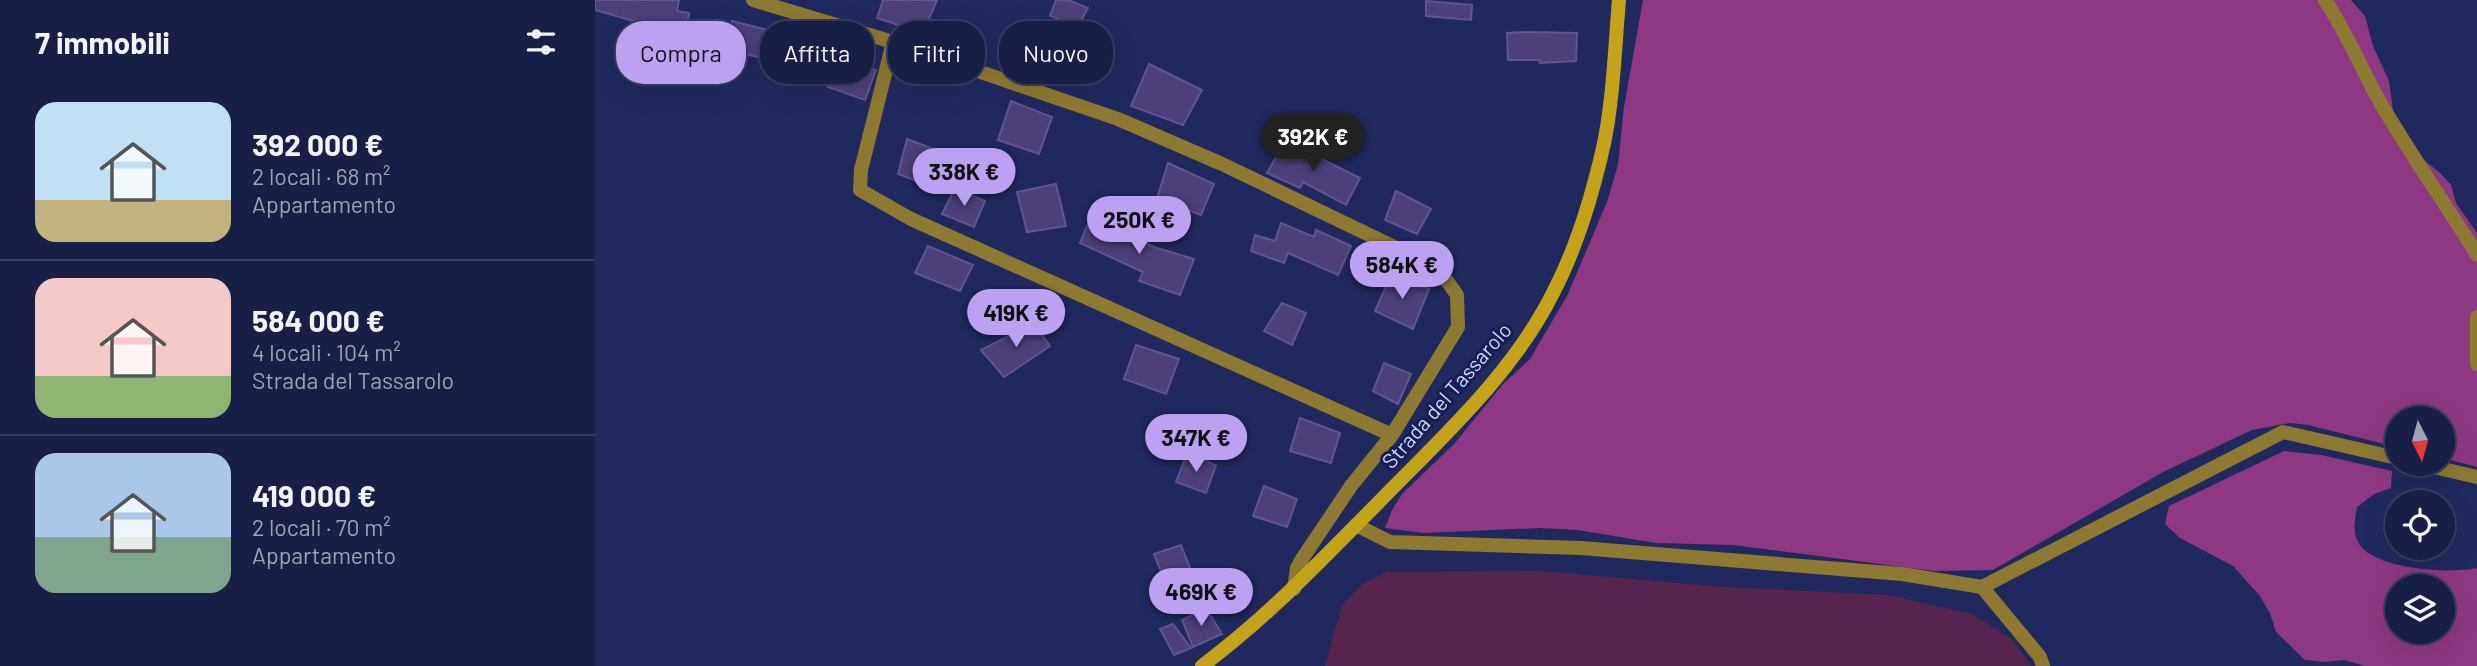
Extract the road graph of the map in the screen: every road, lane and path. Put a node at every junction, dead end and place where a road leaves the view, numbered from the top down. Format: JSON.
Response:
{"nodes":[{"id":1,"x":753,"y":0,"type":"edge"},
{"id":2,"x":1619,"y":0,"type":"edge"},
{"id":3,"x":2325,"y":0,"type":"edge"},
{"id":4,"x":888,"y":40,"type":"edge"},
{"id":5,"x":888,"y":62,"type":"edge"},
{"id":6,"x":985,"y":73,"type":"edge"},
{"id":7,"x":2477,"y":255,"type":"edge"},
{"id":8,"x":2477,"y":317,"type":"edge"},
{"id":9,"x":2477,"y":364,"type":"edge"},
{"id":10,"x":1392,"y":435,"type":"junction"},
{"id":11,"x":2385,"y":455,"type":"edge"},
{"id":12,"x":2455,"y":470,"type":"edge"},
{"id":13,"x":2474,"y":473,"type":"edge"},
{"id":14,"x":1356,"y":525,"type":"junction"},
{"id":15,"x":1982,"y":587,"type":"junction"},
{"id":16,"x":1294,"y":589,"type":"junction"},
{"id":17,"x":1202,"y":666,"type":"edge"},
{"id":18,"x":2043,"y":666,"type":"edge"}],
"edges":[{"from":1,"to":4,"type":"street"},
{"from":2,"to":14,"type":"main road","name":"Strada del Tassarolo"},
{"from":3,"to":7,"type":"street"},
{"from":5,"to":10,"type":"street"},
{"from":6,"to":10,"type":"street"},
{"from":8,"to":9,"type":"street"},
{"from":10,"to":16,"type":"street"},
{"from":11,"to":15,"type":"street"},
{"from":12,"to":13,"type":"street"},
{"from":14,"to":15,"type":"street"},
{"from":14,"to":16,"type":"main road","name":"Strada del Tassarolo"},
{"from":15,"to":18,"type":"street"},
{"from":16,"to":17,"type":"main road","name":"Strada del Tassarolo"}]}
